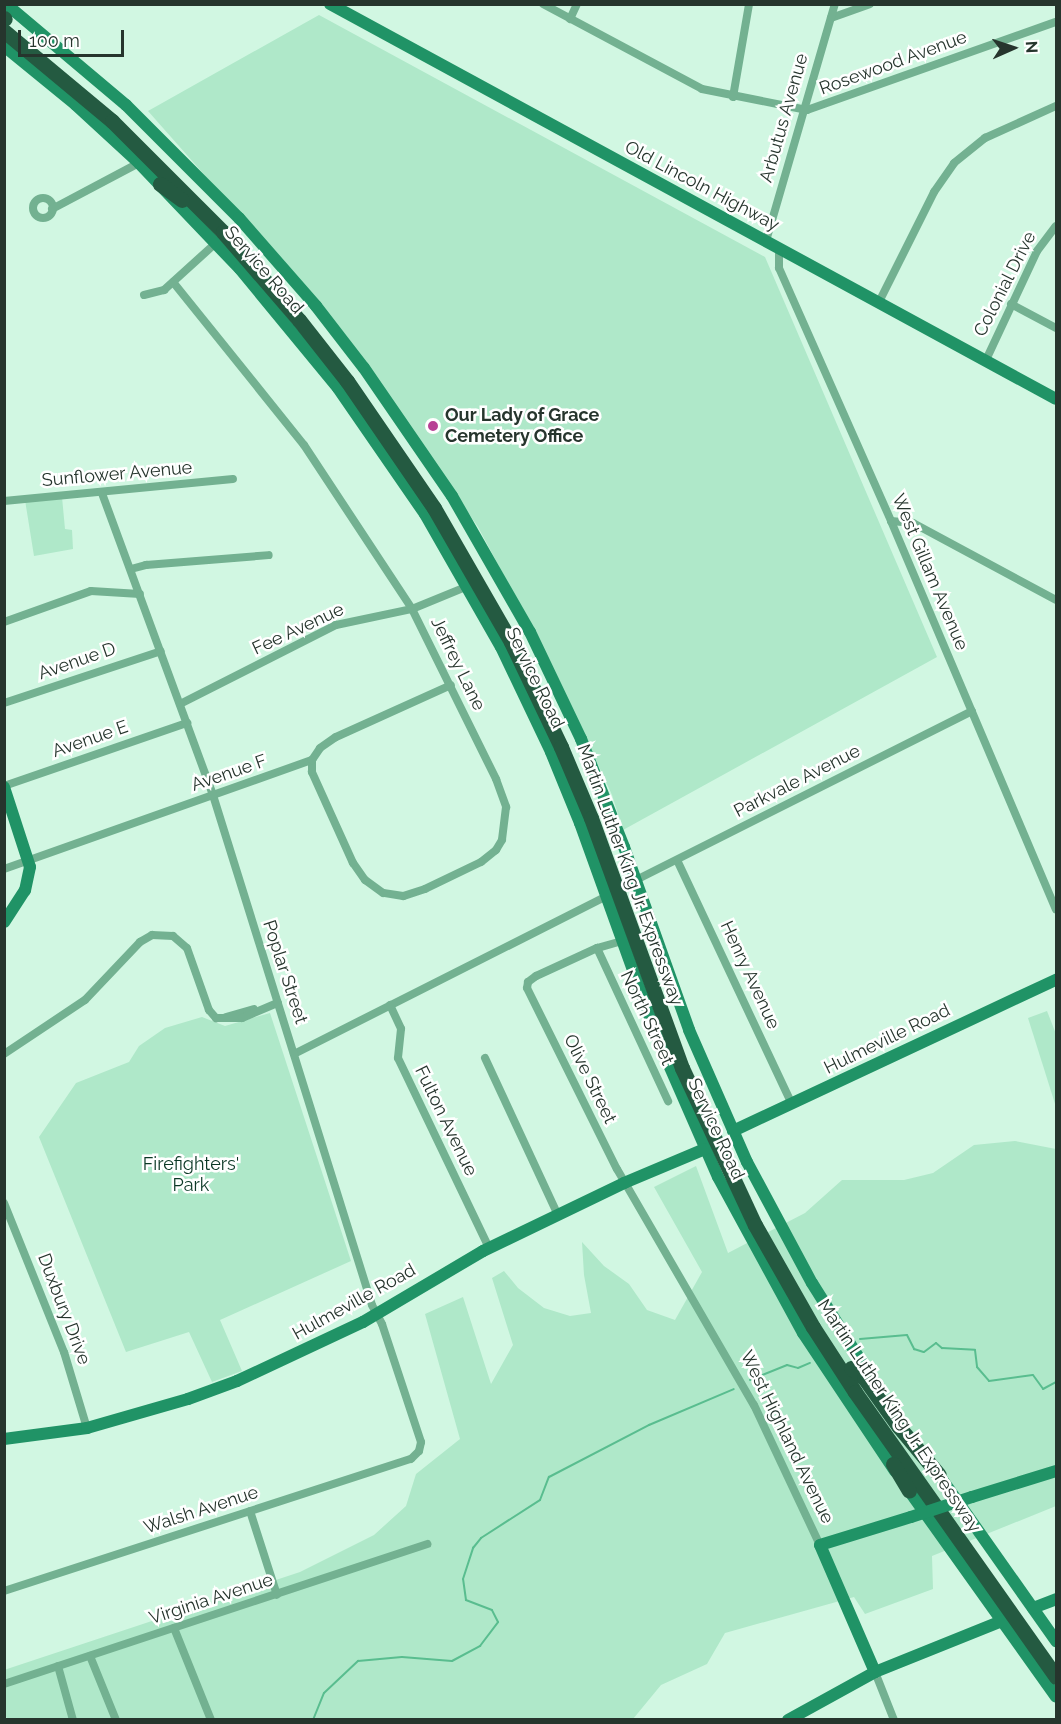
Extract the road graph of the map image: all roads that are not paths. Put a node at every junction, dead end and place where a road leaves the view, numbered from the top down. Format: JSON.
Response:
{"nodes":[{"id":1,"x":6,"y":4,"type":"edge"},
{"id":2,"x":330,"y":4,"type":"edge"},
{"id":3,"x":543,"y":4,"type":"edge"},
{"id":4,"x":577,"y":4,"type":"edge"},
{"id":5,"x":749,"y":4,"type":"edge"},
{"id":6,"x":835,"y":4,"type":"edge"},
{"id":7,"x":870,"y":4,"type":"edge"},
{"id":8,"x":831,"y":18,"type":"junction"},
{"id":9,"x":5,"y":19,"type":"edge"},
{"id":10,"x":570,"y":19,"type":"junction"},
{"id":11,"x":1056,"y":22,"type":"edge"},
{"id":12,"x":4,"y":31,"type":"edge"},
{"id":13,"x":4,"y":46,"type":"edge"},
{"id":14,"x":733,"y":97,"type":"junction"},
{"id":15,"x":1056,"y":106,"type":"edge"},
{"id":16,"x":803,"y":110,"type":"junction"},
{"id":17,"x":139,"y":163,"type":"junction"},
{"id":18,"x":160,"y":184,"type":"joint"},
{"id":19,"x":52,"y":209,"type":"dead end"},
{"id":20,"x":1056,"y":226,"type":"edge"},
{"id":21,"x":220,"y":237,"type":"junction"},
{"id":22,"x":766,"y":241,"type":"junction"},
{"id":23,"x":779,"y":248,"type":"junction"},
{"id":24,"x":173,"y":282,"type":"junction"},
{"id":25,"x":144,"y":295,"type":"dead end"},
{"id":26,"x":879,"y":302,"type":"junction"},
{"id":27,"x":1011,"y":304,"type":"junction"},
{"id":28,"x":1056,"y":328,"type":"edge"},
{"id":29,"x":986,"y":360,"type":"junction"},
{"id":30,"x":1056,"y":399,"type":"edge"},
{"id":31,"x":233,"y":479,"type":"dead end"},
{"id":32,"x":102,"y":493,"type":"junction"},
{"id":33,"x":4,"y":501,"type":"edge"},
{"id":34,"x":891,"y":521,"type":"junction"},
{"id":35,"x":269,"y":555,"type":"dead end"},
{"id":36,"x":131,"y":569,"type":"junction"},
{"id":37,"x":468,"y":586,"type":"junction"},
{"id":38,"x":140,"y":594,"type":"junction"},
{"id":39,"x":1056,"y":600,"type":"edge"},
{"id":40,"x":412,"y":609,"type":"junction"},
{"id":41,"x":4,"y":622,"type":"edge"},
{"id":42,"x":161,"y":651,"type":"junction"},
{"id":43,"x":451,"y":685,"type":"junction"},
{"id":44,"x":4,"y":704,"type":"edge"},
{"id":45,"x":180,"y":704,"type":"junction"},
{"id":46,"x":972,"y":711,"type":"junction"},
{"id":47,"x":187,"y":723,"type":"junction"},
{"id":48,"x":312,"y":760,"type":"junction"},
{"id":49,"x":4,"y":787,"type":"edge"},
{"id":50,"x":213,"y":795,"type":"junction"},
{"id":51,"x":28,"y":860,"type":"junction"},
{"id":52,"x":677,"y":860,"type":"junction"},
{"id":53,"x":4,"y":869,"type":"edge"},
{"id":54,"x":636,"y":880,"type":"junction"},
{"id":55,"x":607,"y":896,"type":"junction"},
{"id":56,"x":1056,"y":909,"type":"edge"},
{"id":57,"x":4,"y":922,"type":"edge"},
{"id":58,"x":622,"y":941,"type":"junction"},
{"id":59,"x":597,"y":948,"type":"junction"},
{"id":60,"x":1056,"y":980,"type":"edge"},
{"id":61,"x":278,"y":1003,"type":"junction"},
{"id":62,"x":390,"y":1005,"type":"junction"},
{"id":63,"x":4,"y":1054,"type":"edge"},
{"id":64,"x":294,"y":1054,"type":"junction"},
{"id":65,"x":485,"y":1058,"type":"dead end"},
{"id":66,"x":668,"y":1101,"type":"dead end"},
{"id":67,"x":792,"y":1104,"type":"junction"},
{"id":68,"x":733,"y":1131,"type":"junction"},
{"id":69,"x":705,"y":1149,"type":"junction"},
{"id":70,"x":624,"y":1183,"type":"junction"},
{"id":71,"x":4,"y":1203,"type":"edge"},
{"id":72,"x":558,"y":1215,"type":"junction"},
{"id":73,"x":489,"y":1248,"type":"junction"},
{"id":74,"x":376,"y":1315,"type":"junction"},
{"id":75,"x":833,"y":1360,"type":"junction"},
{"id":76,"x":851,"y":1368,"type":"junction"},
{"id":77,"x":87,"y":1428,"type":"junction"},
{"id":78,"x":4,"y":1439,"type":"edge"},
{"id":79,"x":408,"y":1460,"type":"joint"},
{"id":80,"x":1056,"y":1471,"type":"edge"},
{"id":81,"x":939,"y":1475,"type":"junction"},
{"id":82,"x":909,"y":1491,"type":"junction"},
{"id":83,"x":250,"y":1511,"type":"junction"},
{"id":84,"x":427,"y":1544,"type":"dead end"},
{"id":85,"x":820,"y":1545,"type":"junction"},
{"id":86,"x":4,"y":1591,"type":"edge"},
{"id":87,"x":278,"y":1595,"type":"junction"},
{"id":88,"x":1056,"y":1599,"type":"edge"},
{"id":89,"x":1033,"y":1608,"type":"junction"},
{"id":90,"x":1002,"y":1621,"type":"junction"},
{"id":91,"x":174,"y":1628,"type":"junction"},
{"id":92,"x":1056,"y":1641,"type":"edge"},
{"id":93,"x":90,"y":1656,"type":"junction"},
{"id":94,"x":1056,"y":1661,"type":"edge"},
{"id":95,"x":58,"y":1666,"type":"junction"},
{"id":96,"x":875,"y":1672,"type":"junction"},
{"id":97,"x":1056,"y":1677,"type":"edge"},
{"id":98,"x":4,"y":1684,"type":"edge"},
{"id":99,"x":1056,"y":1697,"type":"edge"},
{"id":100,"x":73,"y":1719,"type":"edge"},
{"id":101,"x":116,"y":1719,"type":"edge"},
{"id":102,"x":211,"y":1719,"type":"edge"},
{"id":103,"x":788,"y":1719,"type":"edge"},
{"id":104,"x":894,"y":1719,"type":"edge"}],
"edges":[{"from":1,"to":54,"type":"street","name":"Service Road"},
{"from":2,"to":22,"type":"street","name":"Old Lincoln Highway"},
{"from":3,"to":10,"type":"street","name":"Rosewood Avenue"},
{"from":4,"to":10,"type":"street"},
{"from":5,"to":14,"type":"street"},
{"from":6,"to":8,"type":"street","name":"Arbutus Avenue"},
{"from":7,"to":8,"type":"street"},
{"from":8,"to":16,"type":"street","name":"Arbutus Avenue"},
{"from":9,"to":76,"type":"highway","name":"Martin Luther King Jr. Expressway"},
{"from":10,"to":14,"type":"street","name":"Rosewood Avenue"},
{"from":11,"to":16,"type":"street","name":"Rosewood Avenue"},
{"from":12,"to":21,"type":"highway","name":"Martin Luther King Jr. Expressway"},
{"from":13,"to":17,"type":"street"},
{"from":14,"to":16,"type":"street","name":"Rosewood Avenue"},
{"from":15,"to":26,"type":"street"},
{"from":16,"to":22,"type":"street","name":"Arbutus Avenue"},
{"from":17,"to":18,"type":"street"},
{"from":17,"to":19,"type":"street"},
{"from":18,"to":21,"type":"highway"},
{"from":20,"to":27,"type":"street","name":"Colonial Drive"},
{"from":21,"to":24,"type":"street"},
{"from":21,"to":37,"type":"street","name":"Service Road"},
{"from":21,"to":75,"type":"highway","name":"Martin Luther King Jr. Expressway"},
{"from":22,"to":23,"type":"street","name":"Old Lincoln Highway"},
{"from":23,"to":26,"type":"street","name":"Old Lincoln Highway"},
{"from":23,"to":34,"type":"street","name":"West Gillam Avenue"},
{"from":24,"to":25,"type":"street"},
{"from":24,"to":40,"type":"street","name":"Jeffrey Lane"},
{"from":26,"to":29,"type":"street","name":"Old Lincoln Highway"},
{"from":27,"to":28,"type":"street"},
{"from":27,"to":29,"type":"street","name":"Colonial Drive"},
{"from":29,"to":30,"type":"street","name":"Old Lincoln Highway"},
{"from":31,"to":32,"type":"street","name":"Sunflower Avenue"},
{"from":32,"to":33,"type":"street","name":"Sunflower Avenue"},
{"from":32,"to":36,"type":"street","name":"Poplar Street"},
{"from":34,"to":39,"type":"street"},
{"from":34,"to":46,"type":"street","name":"West Gillam Avenue"},
{"from":35,"to":36,"type":"street"},
{"from":36,"to":38,"type":"street","name":"Poplar Street"},
{"from":37,"to":40,"type":"street","name":"Fee Avenue"},
{"from":37,"to":55,"type":"street","name":"Service Road"},
{"from":38,"to":41,"type":"street"},
{"from":38,"to":42,"type":"street","name":"Poplar Street"},
{"from":40,"to":43,"type":"street","name":"Jeffrey Lane"},
{"from":40,"to":45,"type":"street","name":"Fee Avenue"},
{"from":42,"to":44,"type":"street","name":"Avenue D"},
{"from":42,"to":45,"type":"street","name":"Poplar Street"},
{"from":43,"to":48,"type":"street","name":"Avenue F"},
{"from":43,"to":48,"type":"street","name":"Jeffrey Lane"},
{"from":45,"to":47,"type":"street","name":"Poplar Street"},
{"from":46,"to":52,"type":"street","name":"Parkvale Avenue"},
{"from":46,"to":56,"type":"street","name":"West Gillam Avenue"},
{"from":47,"to":49,"type":"street","name":"Avenue E"},
{"from":47,"to":50,"type":"street","name":"Poplar Street"},
{"from":48,"to":50,"type":"street","name":"Avenue F"},
{"from":49,"to":51,"type":"street"},
{"from":50,"to":51,"type":"street","name":"Avenue F"},
{"from":50,"to":61,"type":"street","name":"Poplar Street"},
{"from":51,"to":53,"type":"street","name":"Avenue F"},
{"from":51,"to":57,"type":"street"},
{"from":52,"to":54,"type":"street","name":"Parkvale Avenue"},
{"from":52,"to":67,"type":"street","name":"Henry Avenue"},
{"from":54,"to":68,"type":"street","name":"Service Road"},
{"from":55,"to":58,"type":"street","name":"Service Road"},
{"from":55,"to":62,"type":"street"},
{"from":58,"to":59,"type":"street"},
{"from":58,"to":69,"type":"street","name":"Service Road"},
{"from":59,"to":66,"type":"street","name":"North Street"},
{"from":59,"to":70,"type":"street","name":"Olive Street"},
{"from":60,"to":67,"type":"street","name":"Hulmeville Road"},
{"from":61,"to":63,"type":"street"},
{"from":61,"to":64,"type":"street","name":"Poplar Street"},
{"from":62,"to":64,"type":"street"},
{"from":62,"to":73,"type":"street","name":"Fulton Avenue"},
{"from":64,"to":74,"type":"street","name":"Poplar Street"},
{"from":65,"to":72,"type":"street"},
{"from":67,"to":68,"type":"street","name":"Hulmeville Road"},
{"from":68,"to":81,"type":"street","name":"Service Road"},
{"from":69,"to":70,"type":"street","name":"Hulmeville Road"},
{"from":69,"to":82,"type":"street","name":"Service Road"},
{"from":70,"to":72,"type":"street","name":"Hulmeville Road"},
{"from":70,"to":85,"type":"street","name":"West Highland Avenue"},
{"from":71,"to":77,"type":"street","name":"Duxbury Drive"},
{"from":72,"to":73,"type":"street","name":"Hulmeville Road"},
{"from":73,"to":74,"type":"street","name":"Hulmeville Road"},
{"from":74,"to":77,"type":"street","name":"Hulmeville Road"},
{"from":74,"to":79,"type":"street","name":"Poplar Street"},
{"from":75,"to":82,"type":"highway"},
{"from":75,"to":97,"type":"highway","name":"Martin Luther King Jr. Expressway"},
{"from":76,"to":81,"type":"highway"},
{"from":76,"to":94,"type":"highway","name":"Martin Luther King Jr. Expressway"},
{"from":77,"to":78,"type":"street","name":"Hulmeville Road"},
{"from":79,"to":83,"type":"street","name":"Walsh Avenue"},
{"from":80,"to":85,"type":"street","bridge":true},
{"from":81,"to":89,"type":"street","name":"Service Road"},
{"from":82,"to":90,"type":"street","name":"Service Road"},
{"from":83,"to":86,"type":"street","name":"Walsh Avenue"},
{"from":83,"to":87,"type":"street"},
{"from":84,"to":87,"type":"street","name":"Virginia Avenue"},
{"from":85,"to":96,"type":"street","name":"West Highland Avenue"},
{"from":87,"to":91,"type":"street","name":"Virginia Avenue"},
{"from":88,"to":89,"type":"street"},
{"from":89,"to":92,"type":"street","name":"Service Road"},
{"from":90,"to":96,"type":"street"},
{"from":90,"to":99,"type":"street","name":"Service Road"},
{"from":91,"to":93,"type":"street","name":"Virginia Avenue"},
{"from":91,"to":102,"type":"street"},
{"from":93,"to":95,"type":"street","name":"Virginia Avenue"},
{"from":93,"to":101,"type":"street"},
{"from":95,"to":98,"type":"street","name":"Virginia Avenue"},
{"from":95,"to":100,"type":"street"},
{"from":96,"to":103,"type":"street"},
{"from":96,"to":104,"type":"street","name":"West Highland Avenue"}]}
